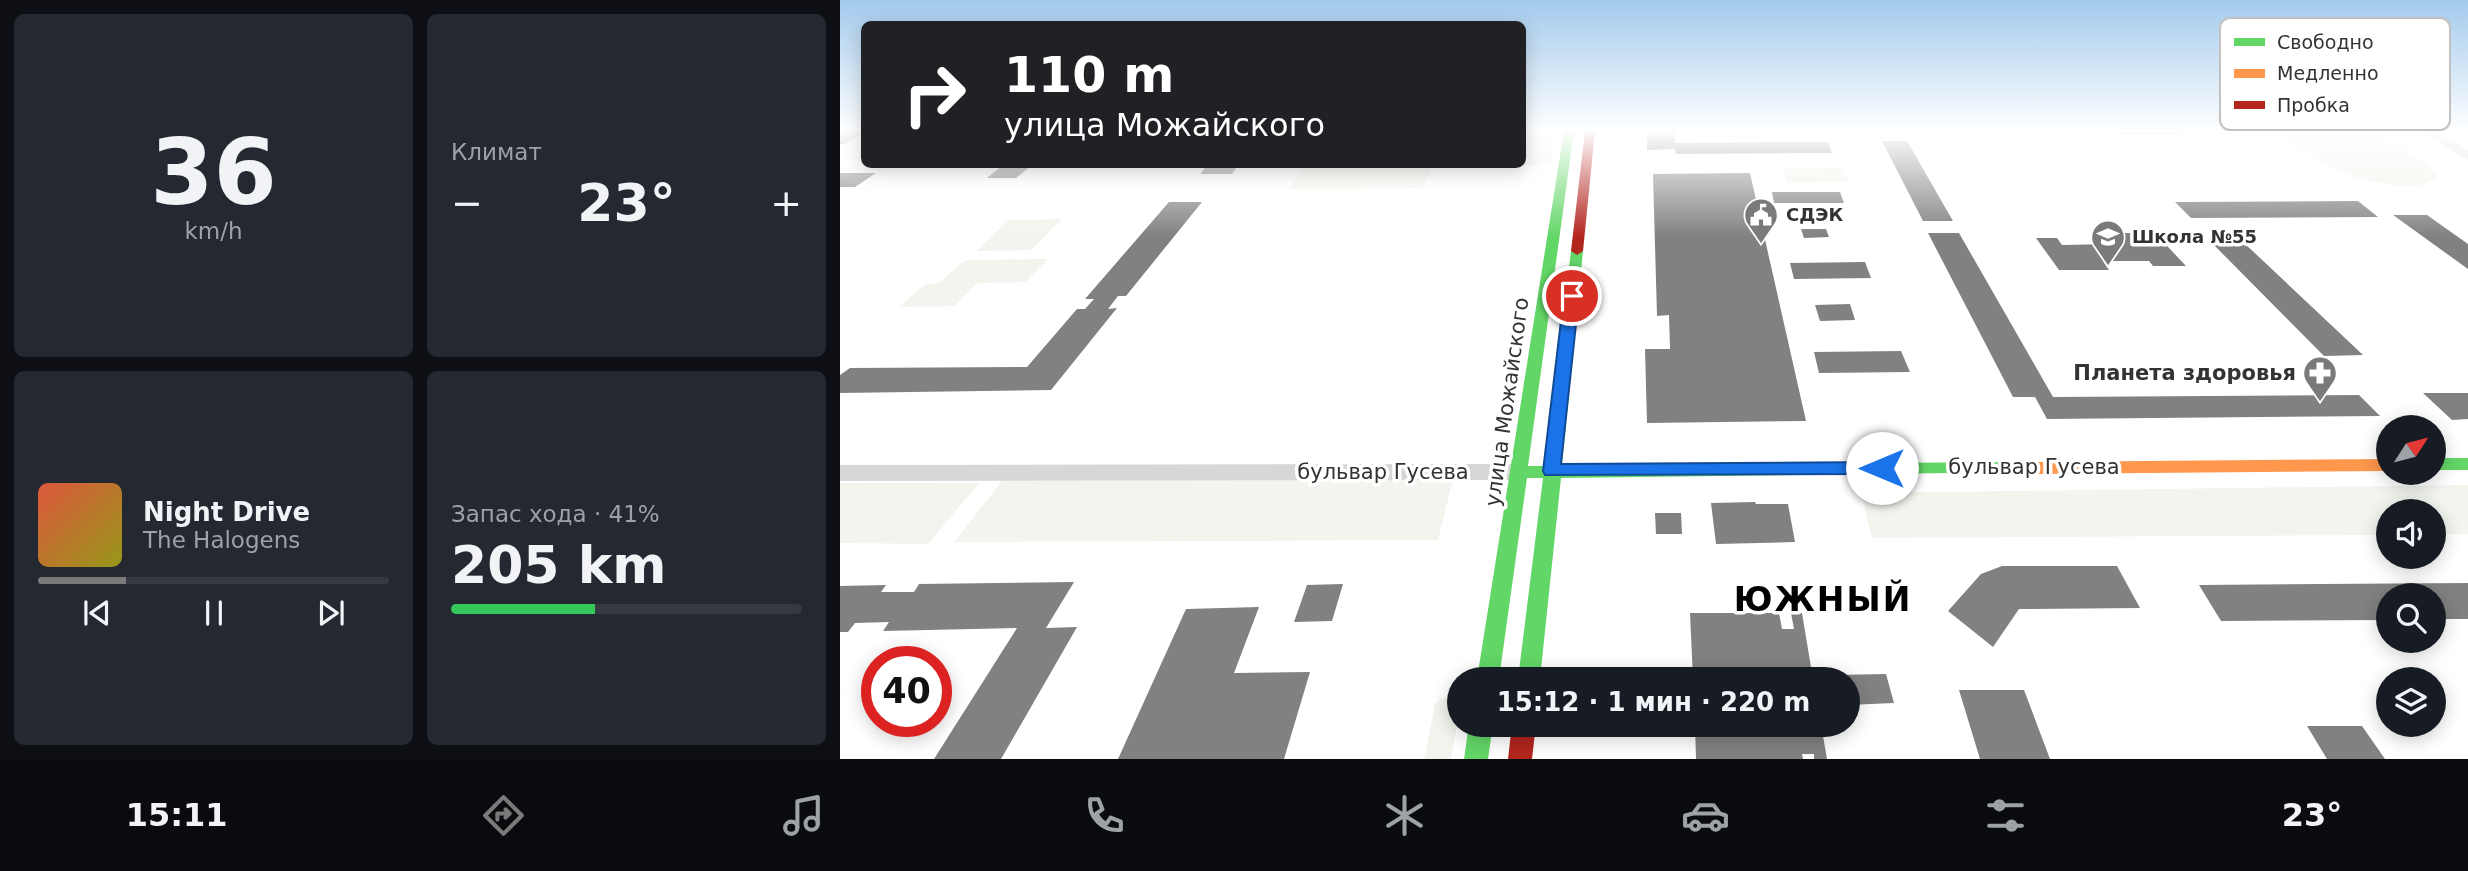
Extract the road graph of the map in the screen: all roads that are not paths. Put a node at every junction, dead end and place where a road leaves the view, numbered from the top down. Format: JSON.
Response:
{"nodes":[{"id":1,"x":1564,"y":166,"type":"edge"},
{"id":2,"x":1586,"y":166,"type":"edge"},
{"id":3,"x":2446,"y":464,"type":"edge"},
{"id":4,"x":2468,"y":464,"type":"edge"},
{"id":5,"x":2376,"y":465,"type":"edge"},
{"id":6,"x":1552,"y":471,"type":"junction"},
{"id":7,"x":1518,"y":472,"type":"junction"},
{"id":8,"x":840,"y":473,"type":"edge"},
{"id":9,"x":1490,"y":667,"type":"edge"},
{"id":10,"x":1530,"y":667,"type":"edge"},
{"id":11,"x":1479,"y":737,"type":"edge"},
{"id":12,"x":1523,"y":737,"type":"edge"},
{"id":13,"x":1476,"y":759,"type":"edge"},
{"id":14,"x":1520,"y":759,"type":"edge"}],
"edges":[{"from":1,"to":7,"type":"main road","name":"улица Можайского"},
{"from":2,"to":6,"type":"main road"},
{"from":3,"to":4,"type":"main road"},
{"from":5,"to":6,"type":"main road","name":"бульвар Гусева"},
{"from":6,"to":7,"type":"main road","name":"бульвар Гусева"},
{"from":6,"to":10,"type":"main road"},
{"from":7,"to":8,"type":"street","name":"бульвар Гусева"},
{"from":7,"to":9,"type":"main road","name":"улица Можайского"},
{"from":11,"to":13,"type":"main road"},
{"from":12,"to":14,"type":"main road"}]}
